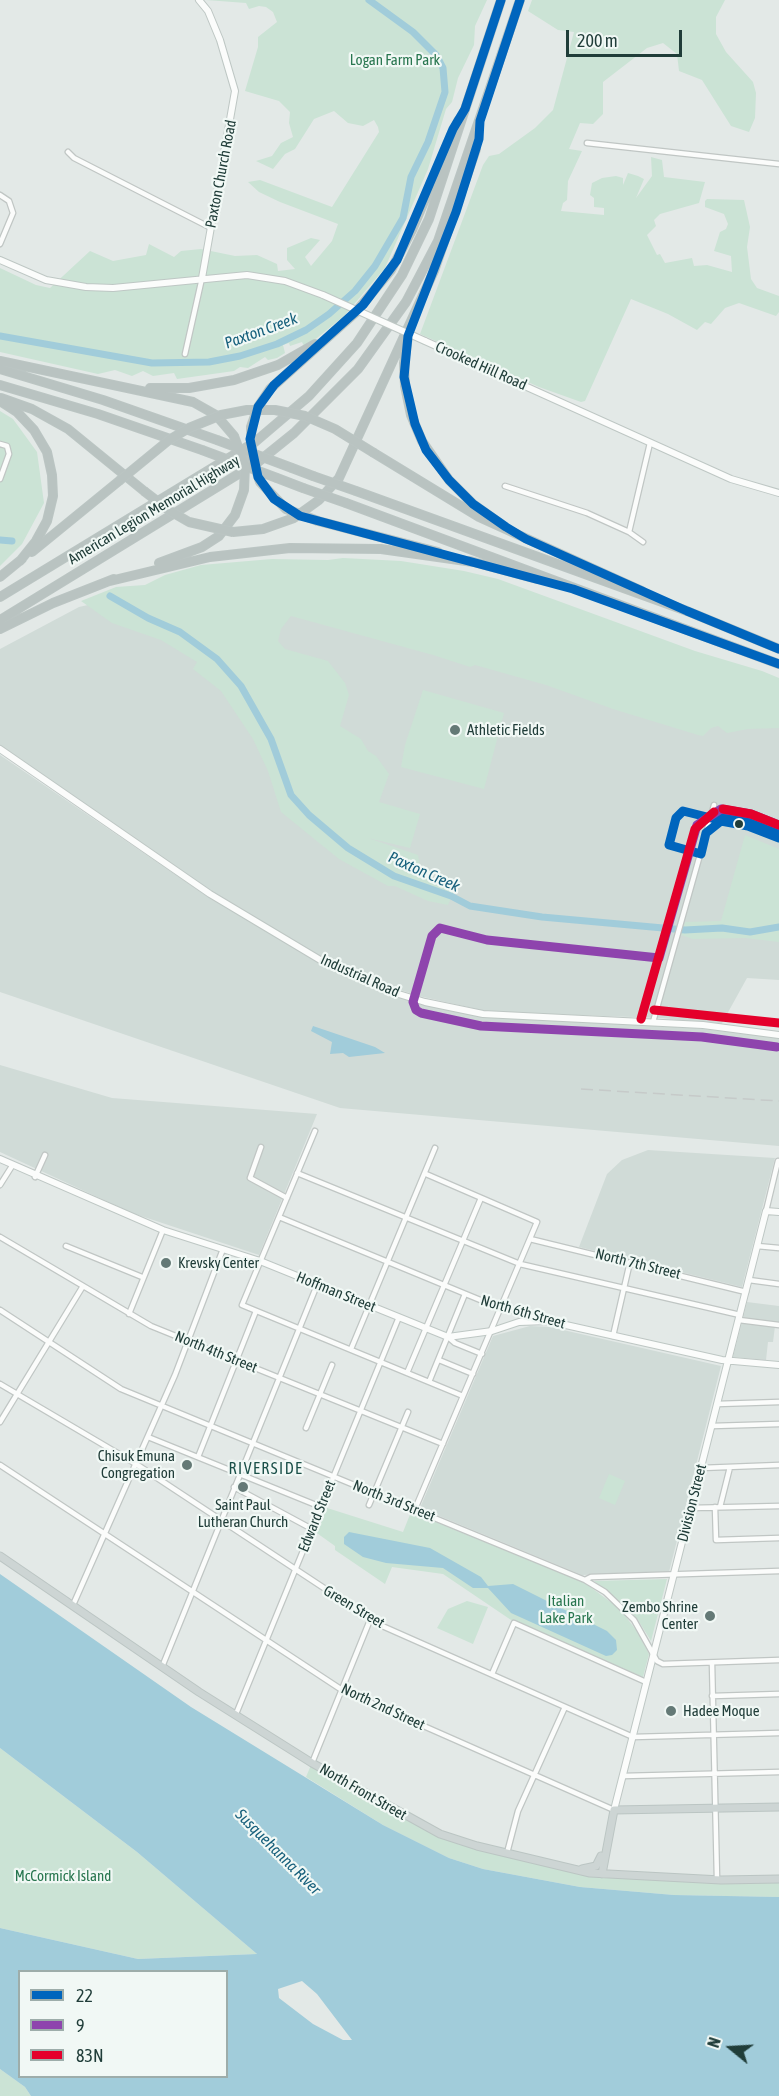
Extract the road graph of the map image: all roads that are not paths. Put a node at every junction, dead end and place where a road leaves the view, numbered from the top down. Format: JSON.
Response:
{"nodes":[{"id":1,"x":199,"y":0,"type":"edge"},
{"id":2,"x":501,"y":0,"type":"edge"},
{"id":3,"x":520,"y":0,"type":"edge"},
{"id":4,"x":465,"y":109,"type":"junction"},
{"id":5,"x":480,"y":121,"type":"junction"},
{"id":6,"x":587,"y":143,"type":"dead end"},
{"id":7,"x":68,"y":152,"type":"dead end"},
{"id":8,"x":779,"y":164,"type":"edge"},
{"id":9,"x":0,"y":195,"type":"edge"},
{"id":10,"x":211,"y":228,"type":"junction"},
{"id":11,"x":0,"y":244,"type":"edge"},
{"id":12,"x":0,"y":260,"type":"edge"},
{"id":13,"x":202,"y":278,"type":"junction"},
{"id":14,"x":414,"y":316,"type":"junction"},
{"id":15,"x":341,"y":326,"type":"junction"},
{"id":16,"x":184,"y":354,"type":"dead end"},
{"id":17,"x":0,"y":361,"type":"edge"},
{"id":18,"x":0,"y":369,"type":"edge"},
{"id":19,"x":0,"y":385,"type":"edge"},
{"id":20,"x":121,"y":385,"type":"junction"},
{"id":21,"x":0,"y":399,"type":"edge"},
{"id":22,"x":650,"y":443,"type":"junction"},
{"id":23,"x":0,"y":444,"type":"edge"},
{"id":24,"x":0,"y":479,"type":"edge"},
{"id":25,"x":505,"y":486,"type":"dead end"},
{"id":26,"x":779,"y":493,"type":"edge"},
{"id":27,"x":630,"y":532,"type":"junction"},
{"id":28,"x":526,"y":539,"type":"junction"},
{"id":29,"x":643,"y":542,"type":"dead end"},
{"id":30,"x":20,"y":561,"type":"junction"},
{"id":31,"x":473,"y":562,"type":"junction"},
{"id":32,"x":0,"y":577,"type":"edge"},
{"id":33,"x":110,"y":581,"type":"junction"},
{"id":34,"x":573,"y":589,"type":"junction"},
{"id":35,"x":0,"y":597,"type":"edge"},
{"id":36,"x":687,"y":611,"type":"junction"},
{"id":37,"x":0,"y":620,"type":"edge"},
{"id":38,"x":0,"y":629,"type":"edge"},
{"id":39,"x":779,"y":649,"type":"edge"},
{"id":40,"x":779,"y":664,"type":"edge"},
{"id":41,"x":0,"y":749,"type":"edge"},
{"id":42,"x":722,"y":814,"type":"junction"},
{"id":43,"x":711,"y":818,"type":"junction"},
{"id":44,"x":721,"y":821,"type":"junction"},
{"id":45,"x":779,"y":830,"type":"edge"},
{"id":46,"x":706,"y":833,"type":"junction"},
{"id":47,"x":779,"y":838,"type":"edge"},
{"id":48,"x":654,"y":1022,"type":"junction"},
{"id":49,"x":779,"y":1035,"type":"edge"},
{"id":50,"x":315,"y":1131,"type":"dead end"},
{"id":51,"x":261,"y":1147,"type":"dead end"},
{"id":52,"x":435,"y":1148,"type":"dead end"},
{"id":53,"x":45,"y":1155,"type":"dead end"},
{"id":54,"x":0,"y":1160,"type":"edge"},
{"id":55,"x":778,"y":1161,"type":"edge"},
{"id":56,"x":12,"y":1166,"type":"junction"},
{"id":57,"x":297,"y":1173,"type":"junction"},
{"id":58,"x":426,"y":1174,"type":"junction"},
{"id":59,"x":35,"y":1177,"type":"junction"},
{"id":60,"x":0,"y":1185,"type":"edge"},
{"id":61,"x":287,"y":1198,"type":"junction"},
{"id":62,"x":481,"y":1198,"type":"junction"},
{"id":63,"x":766,"y":1211,"type":"junction"},
{"id":64,"x":779,"y":1212,"type":"edge"},
{"id":65,"x":279,"y":1217,"type":"junction"},
{"id":66,"x":407,"y":1218,"type":"junction"},
{"id":67,"x":162,"y":1230,"type":"junction"},
{"id":68,"x":0,"y":1237,"type":"edge"},
{"id":69,"x":530,"y":1239,"type":"junction"},
{"id":70,"x":463,"y":1241,"type":"junction"},
{"id":71,"x":66,"y":1246,"type":"dead end"},
{"id":72,"x":757,"y":1246,"type":"junction"},
{"id":73,"x":779,"y":1248,"type":"edge"},
{"id":74,"x":223,"y":1249,"type":"junction"},
{"id":75,"x":260,"y":1261,"type":"junction"},
{"id":76,"x":388,"y":1262,"type":"junction"},
{"id":77,"x":630,"y":1262,"type":"junction"},
{"id":78,"x":519,"y":1264,"type":"junction"},
{"id":79,"x":142,"y":1277,"type":"junction"},
{"id":80,"x":749,"y":1280,"type":"junction"},
{"id":81,"x":779,"y":1284,"type":"edge"},
{"id":82,"x":317,"y":1285,"type":"junction"},
{"id":83,"x":444,"y":1285,"type":"junction"},
{"id":84,"x":83,"y":1286,"type":"junction"},
{"id":85,"x":624,"y":1288,"type":"junction"},
{"id":86,"x":746,"y":1292,"type":"junction"},
{"id":87,"x":465,"y":1294,"type":"junction"},
{"id":88,"x":370,"y":1306,"type":"junction"},
{"id":89,"x":501,"y":1308,"type":"junction"},
{"id":90,"x":0,"y":1310,"type":"edge"},
{"id":91,"x":256,"y":1311,"type":"junction"},
{"id":92,"x":129,"y":1314,"type":"junction"},
{"id":93,"x":399,"y":1317,"type":"junction"},
{"id":94,"x":739,"y":1317,"type":"junction"},
{"id":95,"x":548,"y":1321,"type":"junction"},
{"id":96,"x":779,"y":1324,"type":"edge"},
{"id":97,"x":300,"y":1329,"type":"junction"},
{"id":98,"x":426,"y":1329,"type":"junction"},
{"id":99,"x":492,"y":1331,"type":"junction"},
{"id":100,"x":613,"y":1336,"type":"junction"},
{"id":101,"x":448,"y":1337,"type":"junction"},
{"id":102,"x":190,"y":1340,"type":"junction"},
{"id":103,"x":48,"y":1341,"type":"junction"},
{"id":104,"x":351,"y":1349,"type":"junction"},
{"id":105,"x":482,"y":1354,"type":"junction"},
{"id":106,"x":237,"y":1360,"type":"junction"},
{"id":107,"x":439,"y":1360,"type":"junction"},
{"id":108,"x":381,"y":1361,"type":"junction"},
{"id":109,"x":728,"y":1361,"type":"junction"},
{"id":110,"x":332,"y":1365,"type":"dead end"},
{"id":111,"x":779,"y":1365,"type":"edge"},
{"id":112,"x":407,"y":1373,"type":"junction"},
{"id":113,"x":473,"y":1374,"type":"junction"},
{"id":114,"x":280,"y":1377,"type":"junction"},
{"id":115,"x":429,"y":1382,"type":"junction"},
{"id":116,"x":0,"y":1384,"type":"edge"},
{"id":117,"x":16,"y":1394,"type":"junction"},
{"id":118,"x":320,"y":1394,"type":"junction"},
{"id":119,"x":464,"y":1396,"type":"junction"},
{"id":120,"x":779,"y":1402,"type":"edge"},
{"id":121,"x":717,"y":1404,"type":"junction"},
{"id":122,"x":160,"y":1406,"type":"junction"},
{"id":123,"x":360,"y":1411,"type":"junction"},
{"id":124,"x":408,"y":1412,"type":"dead end"},
{"id":125,"x":0,"y":1422,"type":"edge"},
{"id":126,"x":779,"y":1424,"type":"edge"},
{"id":127,"x":210,"y":1426,"type":"junction"},
{"id":128,"x":712,"y":1426,"type":"junction"},
{"id":129,"x":306,"y":1428,"type":"dead end"},
{"id":130,"x":401,"y":1428,"type":"junction"},
{"id":131,"x":148,"y":1437,"type":"junction"},
{"id":132,"x":252,"y":1443,"type":"junction"},
{"id":133,"x":443,"y":1444,"type":"junction"},
{"id":134,"x":198,"y":1457,"type":"junction"},
{"id":135,"x":136,"y":1464,"type":"junction"},
{"id":136,"x":0,"y":1465,"type":"edge"},
{"id":137,"x":779,"y":1465,"type":"edge"},
{"id":138,"x":730,"y":1467,"type":"junction"},
{"id":139,"x":701,"y":1468,"type":"junction"},
{"id":140,"x":239,"y":1474,"type":"junction"},
{"id":141,"x":333,"y":1476,"type":"junction"},
{"id":142,"x":234,"y":1487,"type":"junction"},
{"id":143,"x":374,"y":1493,"type":"junction"},
{"id":144,"x":369,"y":1505,"type":"dead end"},
{"id":145,"x":779,"y":1506,"type":"edge"},
{"id":146,"x":717,"y":1507,"type":"junction"},
{"id":147,"x":321,"y":1508,"type":"junction"},
{"id":148,"x":691,"y":1508,"type":"junction"},
{"id":149,"x":415,"y":1509,"type":"junction"},
{"id":150,"x":220,"y":1521,"type":"junction"},
{"id":151,"x":312,"y":1529,"type":"junction"},
{"id":152,"x":105,"y":1532,"type":"junction"},
{"id":153,"x":779,"y":1538,"type":"edge"},
{"id":154,"x":0,"y":1556,"type":"edge"},
{"id":155,"x":295,"y":1570,"type":"junction"},
{"id":156,"x":779,"y":1571,"type":"edge"},
{"id":157,"x":674,"y":1574,"type":"junction"},
{"id":158,"x":585,"y":1580,"type":"junction"},
{"id":159,"x":192,"y":1590,"type":"junction"},
{"id":160,"x":73,"y":1605,"type":"junction"},
{"id":161,"x":370,"y":1620,"type":"junction"},
{"id":162,"x":267,"y":1640,"type":"junction"},
{"id":163,"x":654,"y":1654,"type":"junction"},
{"id":164,"x":779,"y":1660,"type":"edge"},
{"id":165,"x":712,"y":1663,"type":"junction"},
{"id":166,"x":162,"y":1667,"type":"junction"},
{"id":167,"x":492,"y":1674,"type":"junction"},
{"id":168,"x":646,"y":1682,"type":"junction"},
{"id":169,"x":342,"y":1690,"type":"junction"},
{"id":170,"x":779,"y":1694,"type":"edge"},
{"id":171,"x":712,"y":1696,"type":"junction"},
{"id":172,"x":565,"y":1707,"type":"junction"},
{"id":173,"x":236,"y":1714,"type":"junction"},
{"id":174,"x":779,"y":1733,"type":"edge"},
{"id":175,"x":713,"y":1735,"type":"junction"},
{"id":176,"x":633,"y":1737,"type":"junction"},
{"id":177,"x":312,"y":1763,"type":"junction"},
{"id":178,"x":779,"y":1772,"type":"edge"},
{"id":179,"x":714,"y":1774,"type":"junction"},
{"id":180,"x":534,"y":1775,"type":"junction"},
{"id":181,"x":623,"y":1776,"type":"junction"},
{"id":182,"x":779,"y":1807,"type":"edge"},
{"id":183,"x":715,"y":1808,"type":"junction"},
{"id":184,"x":614,"y":1810,"type":"junction"},
{"id":185,"x":606,"y":1845,"type":"junction"},
{"id":186,"x":507,"y":1853,"type":"junction"},
{"id":187,"x":576,"y":1869,"type":"junction"},
{"id":188,"x":602,"y":1874,"type":"junction"},
{"id":189,"x":717,"y":1879,"type":"junction"},
{"id":190,"x":779,"y":1879,"type":"edge"}],
"edges":[{"from":1,"to":10,"type":"street","name":"Paxton Church Road"},
{"from":2,"to":4,"type":"highway","name":"American Legion Memorial Highway"},
{"from":3,"to":5,"type":"highway","name":"American Legion Memorial Highway"},
{"from":4,"to":15,"type":"highway"},
{"from":4,"to":35,"type":"highway","name":"American Legion Memorial Highway"},
{"from":5,"to":14,"type":"highway"},
{"from":5,"to":37,"type":"highway","name":"American Legion Memorial Highway"},
{"from":6,"to":8,"type":"street"},
{"from":7,"to":10,"type":"street"},
{"from":9,"to":11,"type":"street"},
{"from":10,"to":13,"type":"street","name":"Paxton Church Road"},
{"from":12,"to":13,"type":"street","name":"Crooked Hill Road"},
{"from":13,"to":16,"type":"street","name":"Paxton Church Road"},
{"from":13,"to":22,"type":"street","name":"Crooked Hill Road","bridge":true},
{"from":14,"to":21,"type":"highway","bridge":true},
{"from":14,"to":28,"type":"highway"},
{"from":15,"to":20,"type":"highway"},
{"from":15,"to":31,"type":"highway","bridge":true},
{"from":17,"to":20,"type":"highway"},
{"from":18,"to":36,"type":"highway","bridge":true},
{"from":19,"to":34,"type":"highway","bridge":true},
{"from":20,"to":33,"type":"highway","bridge":true},
{"from":21,"to":30,"type":"highway"},
{"from":22,"to":26,"type":"street","name":"Crooked Hill Road"},
{"from":22,"to":27,"type":"street"},
{"from":23,"to":24,"type":"street"},
{"from":25,"to":27,"type":"street"},
{"from":27,"to":29,"type":"street"},
{"from":28,"to":30,"type":"highway","bridge":true},
{"from":28,"to":36,"type":"highway"},
{"from":30,"to":32,"type":"highway"},
{"from":31,"to":33,"type":"highway"},
{"from":31,"to":34,"type":"highway"},
{"from":33,"to":38,"type":"highway"},
{"from":34,"to":40,"type":"highway"},
{"from":36,"to":39,"type":"highway"},
{"from":41,"to":48,"type":"street","name":"Industrial Road"},
{"from":42,"to":43,"type":"street"},
{"from":42,"to":43,"type":"street"},
{"from":42,"to":45,"type":"street"},
{"from":43,"to":44,"type":"street"},
{"from":43,"to":46,"type":"street"},
{"from":44,"to":46,"type":"street"},
{"from":44,"to":47,"type":"street"},
{"from":46,"to":48,"type":"street"},
{"from":48,"to":49,"type":"street","name":"Industrial Road"},
{"from":50,"to":57,"type":"street"},
{"from":51,"to":61,"type":"street"},
{"from":52,"to":58,"type":"street"},
{"from":53,"to":59,"type":"street"},
{"from":54,"to":56,"type":"street"},
{"from":55,"to":63,"type":"street","name":"Division Street"},
{"from":56,"to":59,"type":"street"},
{"from":56,"to":60,"type":"street"},
{"from":57,"to":61,"type":"street"},
{"from":57,"to":66,"type":"street"},
{"from":58,"to":62,"type":"street"},
{"from":58,"to":66,"type":"street"},
{"from":59,"to":67,"type":"street"},
{"from":61,"to":65,"type":"street"},
{"from":62,"to":69,"type":"street"},
{"from":62,"to":70,"type":"street"},
{"from":63,"to":64,"type":"street"},
{"from":63,"to":72,"type":"street","name":"Division Street"},
{"from":65,"to":75,"type":"street"},
{"from":65,"to":76,"type":"street","name":"North 6th Street"},
{"from":66,"to":70,"type":"street"},
{"from":66,"to":76,"type":"street"},
{"from":67,"to":74,"type":"street"},
{"from":67,"to":79,"type":"street"},
{"from":68,"to":84,"type":"street","name":"North 4th Street"},
{"from":69,"to":77,"type":"street","name":"North 7th Street"},
{"from":69,"to":78,"type":"street"},
{"from":70,"to":78,"type":"street"},
{"from":70,"to":83,"type":"street"},
{"from":71,"to":79,"type":"street"},
{"from":72,"to":73,"type":"street"},
{"from":72,"to":80,"type":"street","name":"Division Street"},
{"from":74,"to":75,"type":"street","name":"Hoffman Street"},
{"from":74,"to":102,"type":"street"},
{"from":75,"to":82,"type":"street","name":"Hoffman Street"},
{"from":75,"to":91,"type":"street"},
{"from":76,"to":83,"type":"street","name":"North 6th Street"},
{"from":76,"to":88,"type":"street"},
{"from":77,"to":85,"type":"street"},
{"from":77,"to":86,"type":"street","name":"North 7th Street"},
{"from":78,"to":85,"type":"street"},
{"from":78,"to":89,"type":"street"},
{"from":79,"to":92,"type":"street"},
{"from":80,"to":81,"type":"street"},
{"from":80,"to":86,"type":"street","name":"Division Street"},
{"from":82,"to":88,"type":"street","name":"Hoffman Street"},
{"from":82,"to":97,"type":"street"},
{"from":83,"to":87,"type":"street","name":"North 6th Street"},
{"from":83,"to":98,"type":"street"},
{"from":84,"to":92,"type":"street","name":"North 4th Street"},
{"from":84,"to":103,"type":"street"},
{"from":85,"to":94,"type":"street"},
{"from":85,"to":100,"type":"street"},
{"from":86,"to":94,"type":"street","name":"Division Street"},
{"from":87,"to":89,"type":"street","name":"North 6th Street"},
{"from":87,"to":101,"type":"street"},
{"from":88,"to":93,"type":"street","name":"Hoffman Street"},
{"from":88,"to":104,"type":"street"},
{"from":89,"to":95,"type":"street","name":"North 6th Street"},
{"from":89,"to":99,"type":"street"},
{"from":90,"to":103,"type":"street","name":"North 3rd Street"},
{"from":91,"to":97,"type":"street"},
{"from":91,"to":106,"type":"street"},
{"from":92,"to":102,"type":"street","name":"North 4th Street"},
{"from":93,"to":98,"type":"street","name":"Hoffman Street"},
{"from":93,"to":108,"type":"street","name":"Edward Street"},
{"from":94,"to":96,"type":"street"},
{"from":94,"to":109,"type":"street","name":"Division Street"},
{"from":95,"to":99,"type":"street","name":"Hoffman Street"},
{"from":95,"to":100,"type":"street","name":"North 6th Street"},
{"from":97,"to":104,"type":"street"},
{"from":97,"to":114,"type":"street"},
{"from":98,"to":101,"type":"street","name":"Hoffman Street"},
{"from":98,"to":112,"type":"street"},
{"from":99,"to":101,"type":"street","name":"Hoffman Street"},
{"from":99,"to":105,"type":"street"},
{"from":100,"to":109,"type":"street","name":"North 6th Street"},
{"from":101,"to":105,"type":"street","name":"Hoffman Street"},
{"from":101,"to":107,"type":"street"},
{"from":102,"to":106,"type":"street","name":"North 4th Street"},
{"from":102,"to":122,"type":"street"},
{"from":103,"to":117,"type":"street"},
{"from":103,"to":122,"type":"street","name":"North 3rd Street"},
{"from":104,"to":108,"type":"street"},
{"from":105,"to":113,"type":"street"},
{"from":106,"to":114,"type":"street","name":"North 4th Street"},
{"from":106,"to":127,"type":"street"},
{"from":107,"to":113,"type":"street"},
{"from":107,"to":115,"type":"street"},
{"from":108,"to":112,"type":"street"},
{"from":108,"to":123,"type":"street","name":"Edward Street"},
{"from":109,"to":111,"type":"street","name":"North 6th Street"},
{"from":109,"to":121,"type":"street","name":"Division Street"},
{"from":110,"to":118,"type":"street"},
{"from":112,"to":115,"type":"street"},
{"from":113,"to":119,"type":"street"},
{"from":114,"to":118,"type":"street","name":"North 4th Street"},
{"from":114,"to":132,"type":"street"},
{"from":115,"to":119,"type":"street"},
{"from":116,"to":117,"type":"street","name":"Green Street"},
{"from":117,"to":125,"type":"street"},
{"from":117,"to":135,"type":"street","name":"Green Street"},
{"from":118,"to":123,"type":"street","name":"North 4th Street"},
{"from":118,"to":129,"type":"street"},
{"from":119,"to":133,"type":"street"},
{"from":120,"to":121,"type":"street"},
{"from":121,"to":128,"type":"street","name":"Division Street"},
{"from":122,"to":127,"type":"street","name":"North 3rd Street"},
{"from":122,"to":131,"type":"street"},
{"from":123,"to":130,"type":"street","name":"North 4th Street"},
{"from":123,"to":141,"type":"street","name":"Edward Street"},
{"from":124,"to":130,"type":"street"},
{"from":126,"to":128,"type":"street"},
{"from":127,"to":132,"type":"street","name":"North 3rd Street"},
{"from":127,"to":134,"type":"street"},
{"from":128,"to":139,"type":"street","name":"Division Street"},
{"from":130,"to":133,"type":"street","name":"North 4th Street"},
{"from":130,"to":143,"type":"street"},
{"from":131,"to":134,"type":"street"},
{"from":131,"to":135,"type":"street"},
{"from":132,"to":140,"type":"street"},
{"from":132,"to":141,"type":"street","name":"North 3rd Street"},
{"from":133,"to":149,"type":"street"},
{"from":134,"to":140,"type":"street"},
{"from":135,"to":150,"type":"street","name":"Green Street"},
{"from":135,"to":152,"type":"street"},
{"from":136,"to":152,"type":"street","name":"North 2nd Street"},
{"from":137,"to":138,"type":"street"},
{"from":138,"to":139,"type":"street"},
{"from":138,"to":146,"type":"street"},
{"from":139,"to":148,"type":"street","name":"Division Street"},
{"from":140,"to":142,"type":"street"},
{"from":140,"to":147,"type":"street"},
{"from":141,"to":143,"type":"street","name":"North 3rd Street"},
{"from":141,"to":147,"type":"street","name":"Edward Street"},
{"from":142,"to":150,"type":"street"},
{"from":142,"to":151,"type":"street"},
{"from":143,"to":144,"type":"street"},
{"from":143,"to":149,"type":"street","name":"North 3rd Street"},
{"from":145,"to":146,"type":"street"},
{"from":146,"to":148,"type":"street"},
{"from":146,"to":153,"type":"street"},
{"from":147,"to":151,"type":"street","name":"Edward Street"},
{"from":148,"to":157,"type":"street","name":"Division Street"},
{"from":149,"to":158,"type":"street","name":"North 3rd Street"},
{"from":150,"to":155,"type":"street","name":"Green Street"},
{"from":150,"to":159,"type":"street"},
{"from":151,"to":155,"type":"street","name":"Edward Street"},
{"from":152,"to":159,"type":"street","name":"North 2nd Street"},
{"from":152,"to":160,"type":"street"},
{"from":154,"to":160,"type":"main road","name":"North Front Street"},
{"from":155,"to":161,"type":"street","name":"Green Street"},
{"from":155,"to":162,"type":"street","name":"Edward Street"},
{"from":156,"to":157,"type":"street"},
{"from":157,"to":158,"type":"street"},
{"from":157,"to":163,"type":"street","name":"Division Street"},
{"from":158,"to":163,"type":"street","name":"North 3rd Street"},
{"from":159,"to":162,"type":"street","name":"North 2nd Street"},
{"from":159,"to":166,"type":"street"},
{"from":160,"to":166,"type":"main road","name":"North Front Street"},
{"from":161,"to":167,"type":"street","name":"Green Street"},
{"from":161,"to":169,"type":"street"},
{"from":162,"to":169,"type":"street","name":"North 2nd Street"},
{"from":162,"to":173,"type":"street","name":"Edward Street"},
{"from":163,"to":165,"type":"street"},
{"from":163,"to":168,"type":"street","name":"Division Street"},
{"from":164,"to":165,"type":"street"},
{"from":165,"to":171,"type":"street"},
{"from":166,"to":173,"type":"main road","name":"North Front Street"},
{"from":167,"to":168,"type":"street"},
{"from":167,"to":172,"type":"street","name":"Green Street"},
{"from":168,"to":176,"type":"street","name":"Division Street"},
{"from":169,"to":177,"type":"street"},
{"from":169,"to":180,"type":"street","name":"North 2nd Street"},
{"from":170,"to":171,"type":"street"},
{"from":171,"to":175,"type":"street"},
{"from":172,"to":176,"type":"street","name":"Green Street"},
{"from":172,"to":180,"type":"street"},
{"from":173,"to":177,"type":"main road","name":"North Front Street"},
{"from":174,"to":175,"type":"street","name":"Green Street"},
{"from":175,"to":176,"type":"street","name":"Green Street"},
{"from":175,"to":179,"type":"street"},
{"from":176,"to":181,"type":"street","name":"Division Street"},
{"from":177,"to":186,"type":"main road","name":"North Front Street"},
{"from":178,"to":179,"type":"street"},
{"from":179,"to":181,"type":"street"},
{"from":179,"to":183,"type":"street"},
{"from":180,"to":184,"type":"street","name":"North 2nd Street"},
{"from":180,"to":186,"type":"street"},
{"from":181,"to":184,"type":"street","name":"Division Street"},
{"from":182,"to":183,"type":"main road","name":"North 2nd Street"},
{"from":183,"to":184,"type":"main road","name":"North 2nd Street"},
{"from":183,"to":189,"type":"street"},
{"from":184,"to":185,"type":"main road","name":"Division Street"},
{"from":185,"to":187,"type":"main road","name":"Division Street"},
{"from":185,"to":188,"type":"main road","name":"Division Street"},
{"from":186,"to":187,"type":"main road","name":"North Front Street"},
{"from":187,"to":188,"type":"main road","name":"North Front Street"},
{"from":188,"to":189,"type":"main road","name":"North Front Street"},
{"from":189,"to":190,"type":"main road","name":"North Front Street"}]}
